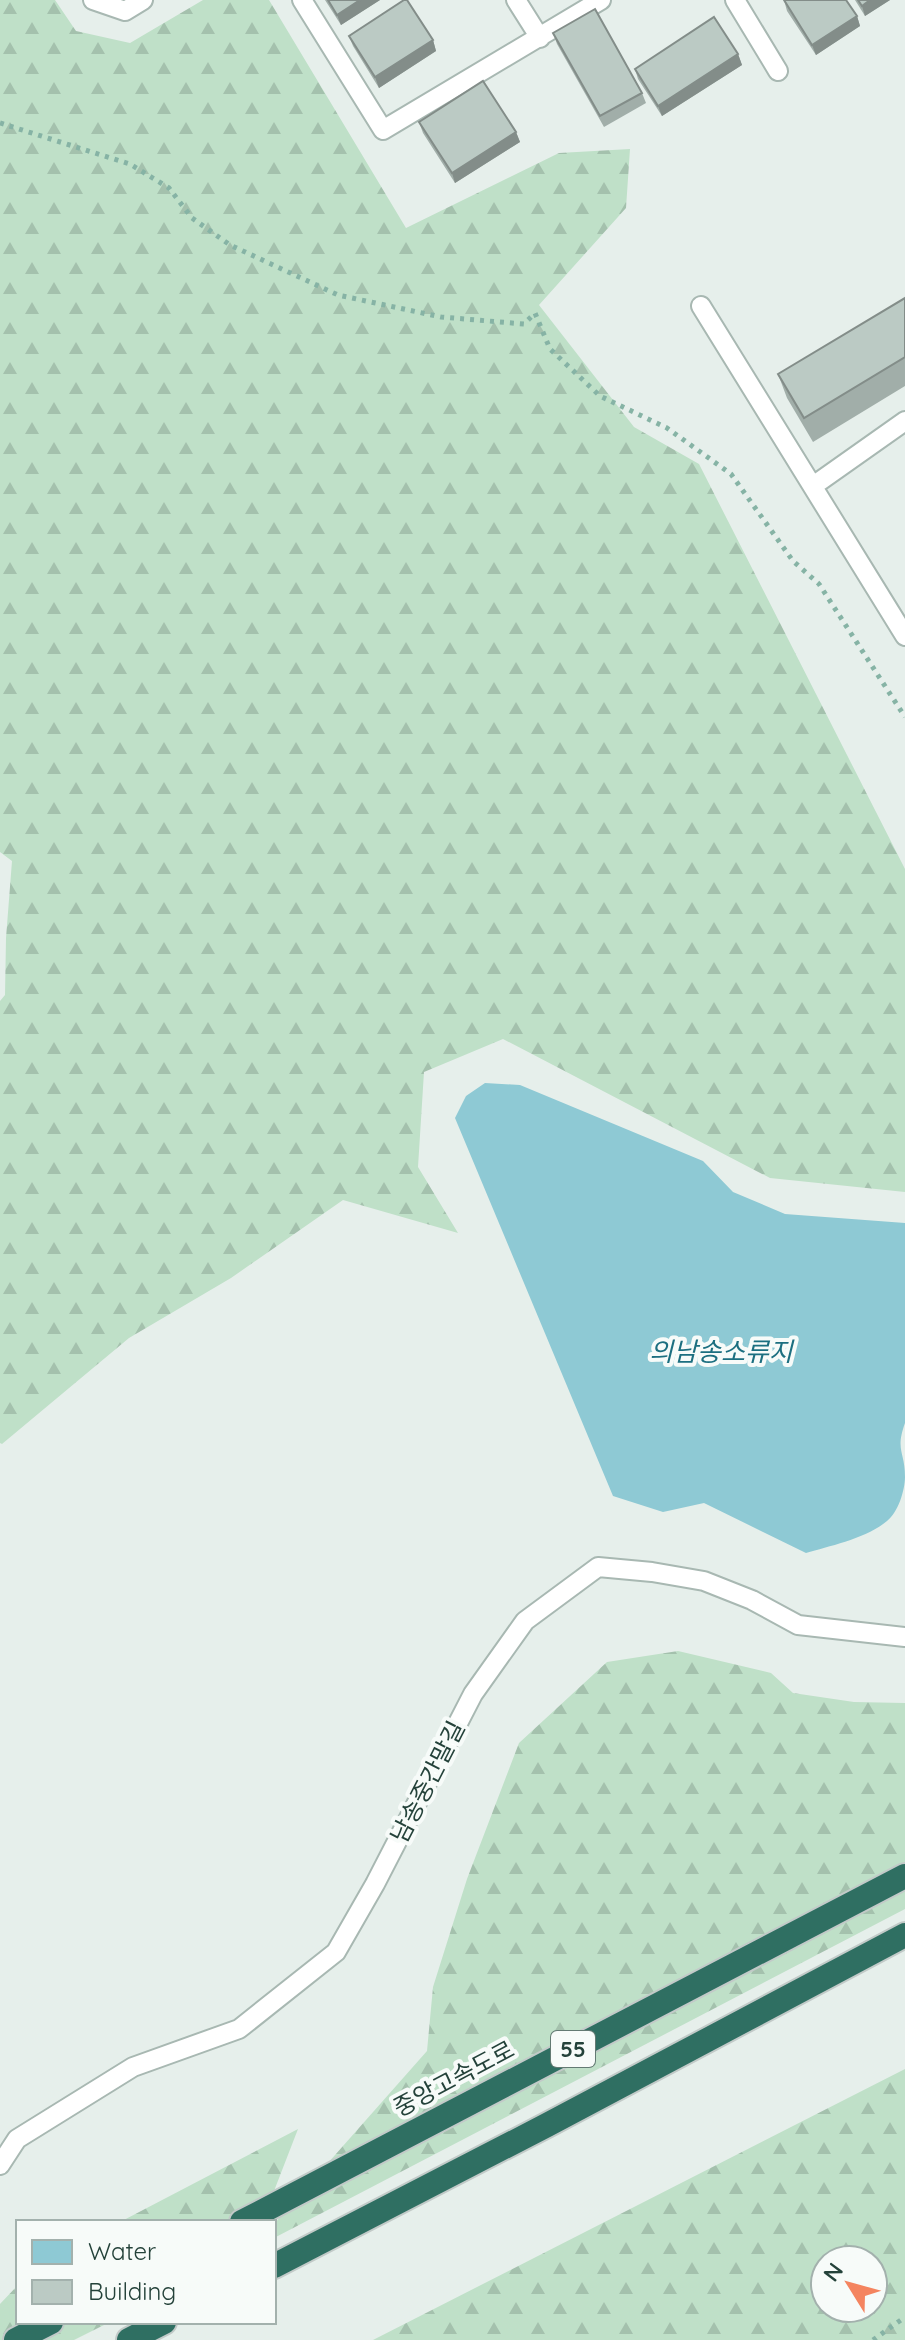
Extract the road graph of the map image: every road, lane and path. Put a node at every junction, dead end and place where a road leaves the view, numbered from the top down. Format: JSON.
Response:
{"nodes":[{"id":1,"x":93,"y":0,"type":"edge"},
{"id":2,"x":143,"y":0,"type":"edge"},
{"id":3,"x":302,"y":0,"type":"edge"},
{"id":4,"x":516,"y":0,"type":"edge"},
{"id":5,"x":601,"y":0,"type":"edge"},
{"id":6,"x":735,"y":0,"type":"edge"},
{"id":7,"x":540,"y":38,"type":"junction"},
{"id":8,"x":778,"y":71,"type":"dead end"},
{"id":9,"x":0,"y":123,"type":"edge"},
{"id":10,"x":701,"y":306,"type":"dead end"},
{"id":11,"x":905,"y":421,"type":"edge"},
{"id":12,"x":813,"y":486,"type":"junction"},
{"id":13,"x":905,"y":636,"type":"edge"},
{"id":14,"x":905,"y":717,"type":"edge"},
{"id":15,"x":905,"y":1637,"type":"edge"},
{"id":16,"x":905,"y":1876,"type":"edge"},
{"id":17,"x":905,"y":1935,"type":"edge"},
{"id":18,"x":0,"y":2165,"type":"edge"},
{"id":19,"x":246,"y":2220,"type":"edge"},
{"id":20,"x":276,"y":2265,"type":"edge"},
{"id":21,"x":905,"y":2317,"type":"edge"},
{"id":22,"x":47,"y":2324,"type":"edge"},
{"id":23,"x":160,"y":2324,"type":"edge"},
{"id":24,"x":16,"y":2340,"type":"edge"},
{"id":25,"x":129,"y":2340,"type":"edge"},
{"id":26,"x":873,"y":2340,"type":"edge"}],
"edges":[{"from":1,"to":2,"type":"lane"},
{"from":3,"to":7,"type":"lane"},
{"from":4,"to":7,"type":"lane"},
{"from":5,"to":7,"type":"lane"},
{"from":6,"to":8,"type":"lane"},
{"from":9,"to":14,"type":"path"},
{"from":10,"to":12,"type":"lane"},
{"from":11,"to":12,"type":"lane"},
{"from":12,"to":13,"type":"lane"},
{"from":15,"to":18,"type":"lane","name":"남송중간말길"},
{"from":16,"to":19,"type":"highway","name":"중앙고속도로","number":"55"},
{"from":17,"to":20,"type":"highway","number":"55"},
{"from":21,"to":26,"type":"path"},
{"from":22,"to":24,"type":"highway"},
{"from":23,"to":25,"type":"highway"}]}
